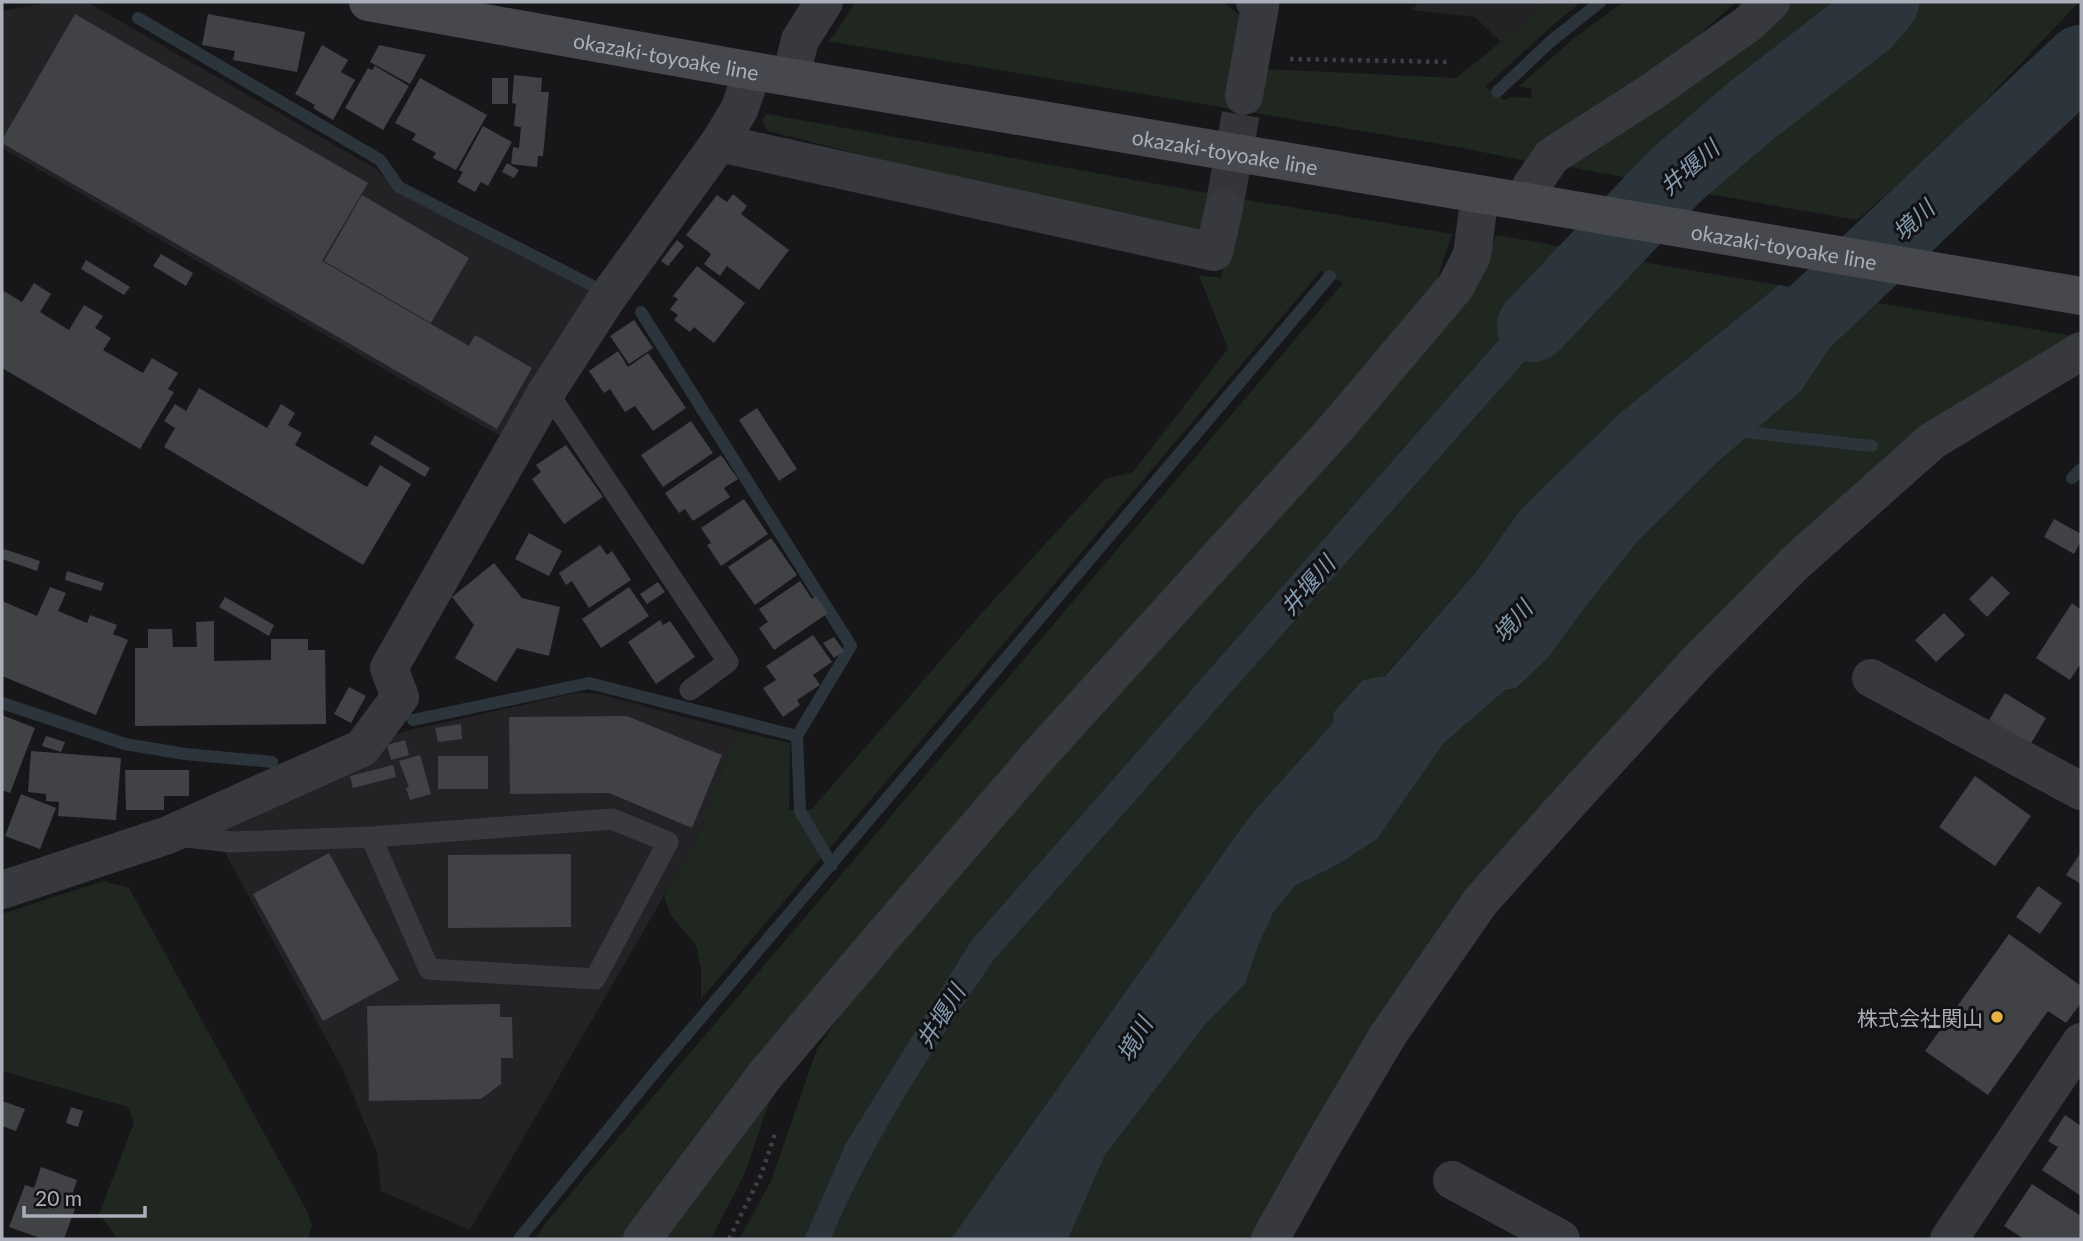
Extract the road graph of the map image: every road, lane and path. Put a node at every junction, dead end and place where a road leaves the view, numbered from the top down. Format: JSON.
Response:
{"nodes":[{"id":1,"x":368,"y":2,"type":"edge"},
{"id":2,"x":824,"y":2,"type":"edge"},
{"id":3,"x":1255,"y":2,"type":"edge"},
{"id":4,"x":1771,"y":2,"type":"edge"},
{"id":5,"x":1251,"y":58,"type":"junction"},
{"id":6,"x":1447,"y":62,"type":"dead end"},
{"id":7,"x":753,"y":71,"type":"junction"},
{"id":8,"x":791,"y":76,"type":"junction"},
{"id":9,"x":1244,"y":96,"type":"tunnel mouth"},
{"id":10,"x":719,"y":143,"type":"junction"},
{"id":11,"x":1480,"y":195,"type":"junction"},
{"id":12,"x":1531,"y":202,"type":"junction"},
{"id":13,"x":1224,"y":208,"type":"tunnel mouth"},
{"id":14,"x":2081,"y":296,"type":"edge"},
{"id":15,"x":2081,"y":351,"type":"edge"},
{"id":16,"x":547,"y":391,"type":"junction"},
{"id":17,"x":1871,"y":678,"type":"dead end"},
{"id":18,"x":690,"y":690,"type":"dead end"},
{"id":19,"x":2081,"y":791,"type":"edge"},
{"id":20,"x":168,"y":835,"type":"junction"},
{"id":21,"x":371,"y":837,"type":"junction"},
{"id":22,"x":2,"y":890,"type":"edge"},
{"id":23,"x":2081,"y":1041,"type":"edge"},
{"id":24,"x":1452,"y":1180,"type":"dead end"},
{"id":25,"x":642,"y":1239,"type":"edge"},
{"id":26,"x":1270,"y":1239,"type":"edge"},
{"id":27,"x":1561,"y":1239,"type":"edge"},
{"id":28,"x":1950,"y":1239,"type":"edge"}],
"edges":[{"from":1,"to":7,"type":"main road","name":"okazaki-toyoake line"},
{"from":2,"to":8,"type":"street"},
{"from":3,"to":5,"type":"street"},
{"from":4,"to":12,"type":"street"},
{"from":5,"to":6,"type":"path"},
{"from":5,"to":9,"type":"street"},
{"from":7,"to":8,"type":"main road","name":"okazaki-toyoake line"},
{"from":7,"to":10,"type":"street"},
{"from":8,"to":11,"type":"main road","name":"okazaki-toyoake line"},
{"from":10,"to":13,"type":"street"},
{"from":10,"to":16,"type":"street"},
{"from":11,"to":12,"type":"main road","name":"okazaki-toyoake line"},
{"from":11,"to":25,"type":"street"},
{"from":12,"to":14,"type":"main road","name":"okazaki-toyoake line"},
{"from":15,"to":26,"type":"street"},
{"from":16,"to":18,"type":"lane"},
{"from":16,"to":20,"type":"street"},
{"from":17,"to":19,"type":"street"},
{"from":20,"to":21,"type":"lane"},
{"from":20,"to":22,"type":"street"},
{"from":21,"to":21,"type":"lane"},
{"from":23,"to":28,"type":"street"},
{"from":24,"to":27,"type":"street"}]}
